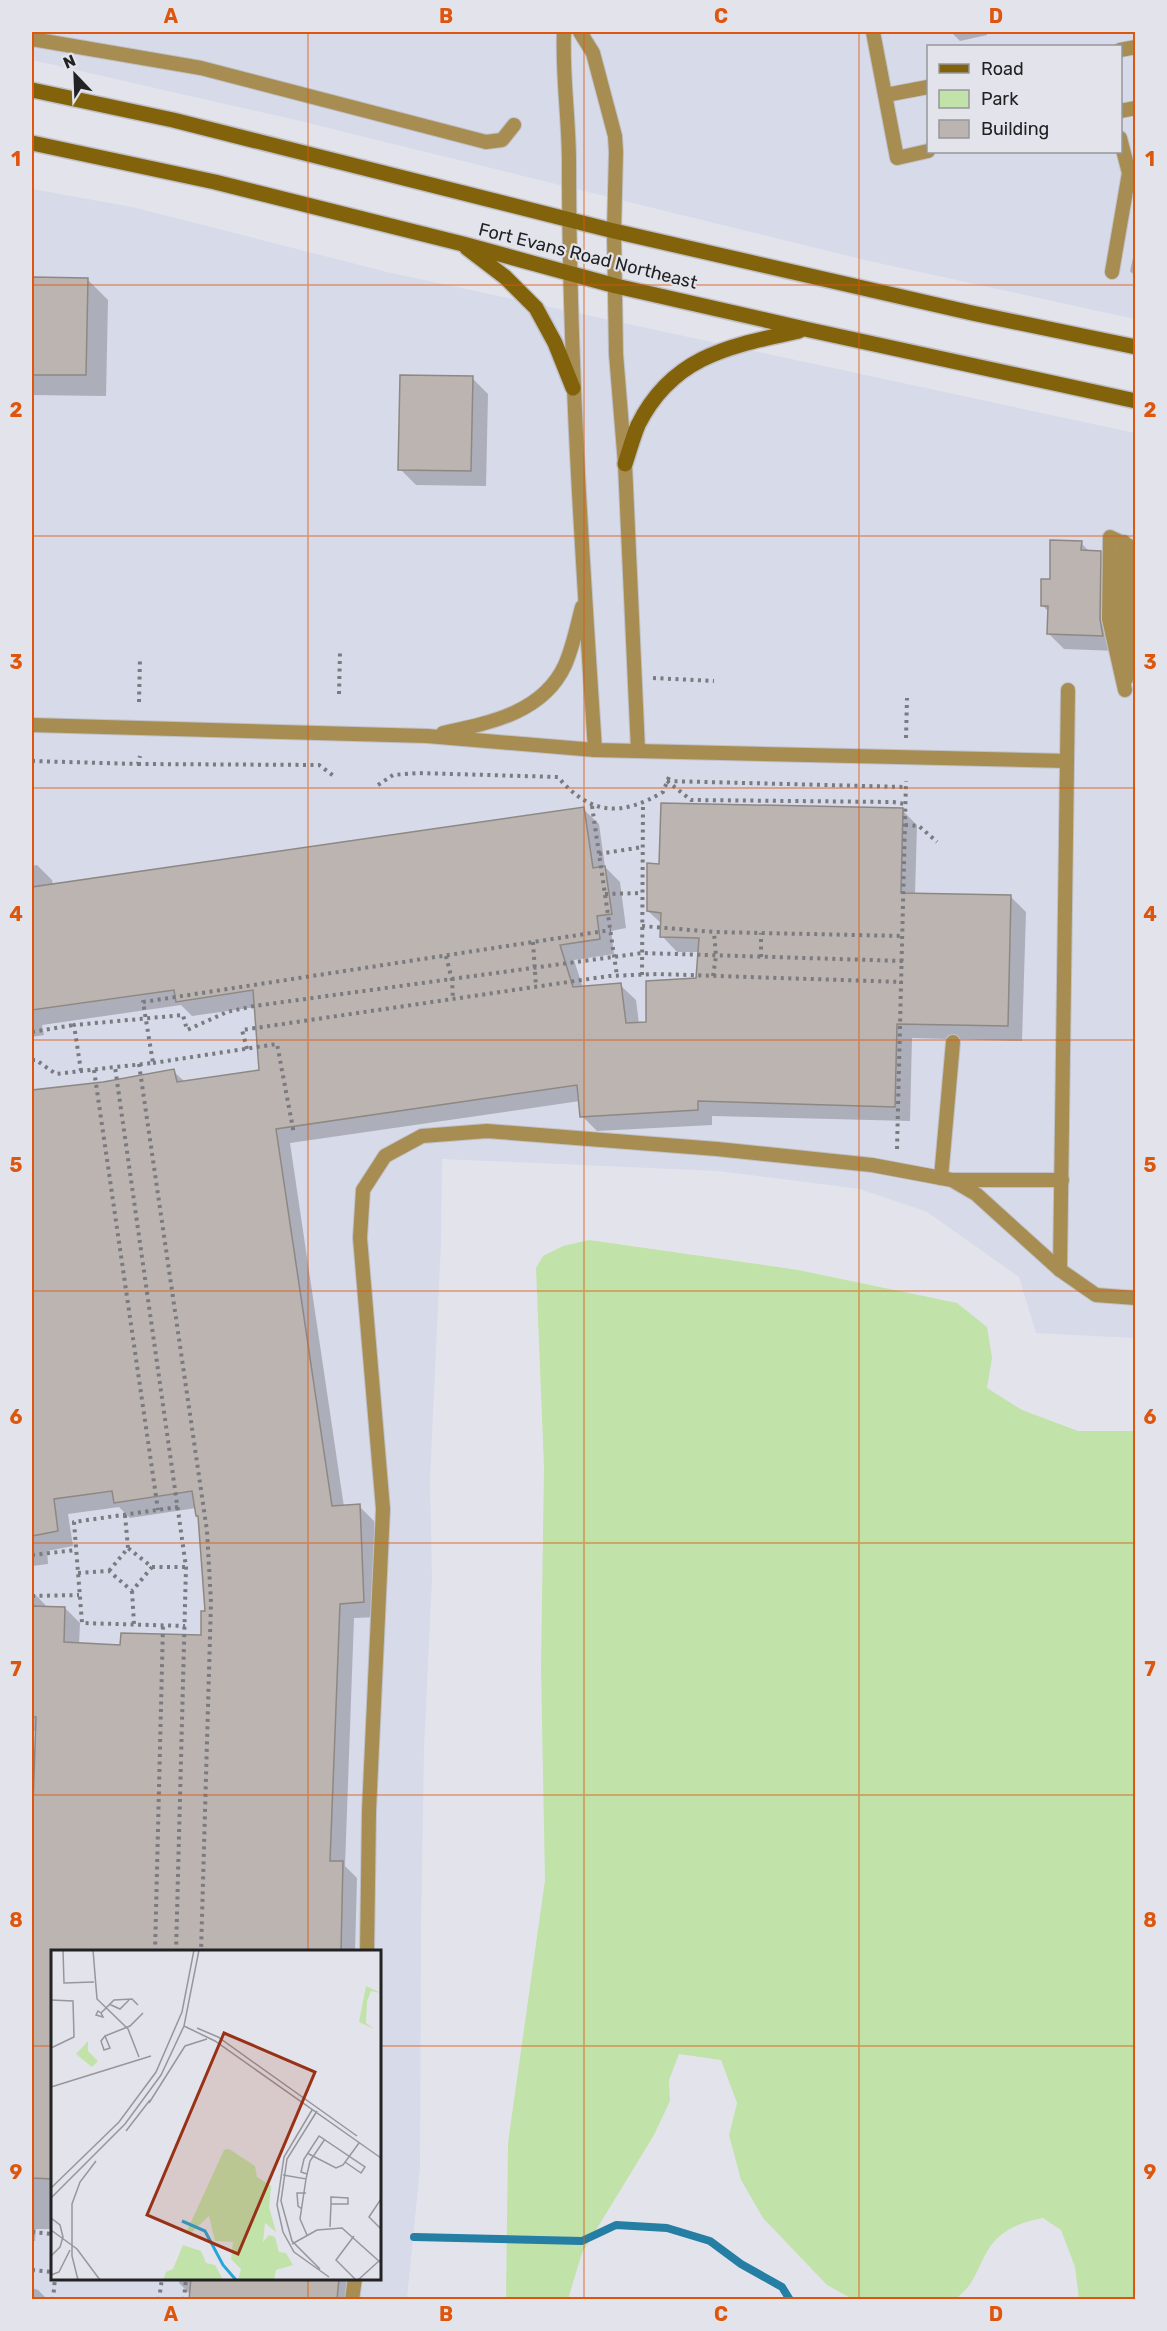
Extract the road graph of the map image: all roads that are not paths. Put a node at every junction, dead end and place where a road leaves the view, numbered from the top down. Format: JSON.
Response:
{"nodes":[{"id":1,"x":564,"y":32,"type":"edge"},
{"id":2,"x":580,"y":32,"type":"edge"},
{"id":3,"x":873,"y":32,"type":"edge"},
{"id":4,"x":32,"y":39,"type":"edge"},
{"id":5,"x":927,"y":87,"type":"edge"},
{"id":6,"x":32,"y":90,"type":"edge"},
{"id":7,"x":886,"y":95,"type":"junction"},
{"id":8,"x":514,"y":125,"type":"dead end"},
{"id":9,"x":32,"y":143,"type":"edge"},
{"id":10,"x":1122,"y":146,"type":"edge"},
{"id":11,"x":927,"y":151,"type":"edge"},
{"id":12,"x":569,"y":220,"type":"junction"},
{"id":13,"x":614,"y":231,"type":"junction"},
{"id":14,"x":463,"y":244,"type":"junction"},
{"id":15,"x":571,"y":272,"type":"junction"},
{"id":16,"x":1112,"y":272,"type":"dead end"},
{"id":17,"x":616,"y":285,"type":"junction"},
{"id":18,"x":806,"y":330,"type":"junction"},
{"id":19,"x":1136,"y":347,"type":"edge"},
{"id":20,"x":573,"y":388,"type":"junction"},
{"id":21,"x":1136,"y":401,"type":"edge"},
{"id":22,"x":625,"y":464,"type":"junction"},
{"id":23,"x":1126,"y":544,"type":"edge"},
{"id":24,"x":585,"y":593,"type":"junction"},
{"id":25,"x":1136,"y":657,"type":"edge"},
{"id":26,"x":1068,"y":690,"type":"dead end"},
{"id":27,"x":32,"y":725,"type":"edge"},
{"id":28,"x":427,"y":736,"type":"junction"},
{"id":29,"x":595,"y":750,"type":"junction"},
{"id":30,"x":638,"y":750,"type":"junction"},
{"id":31,"x":1067,"y":762,"type":"junction"},
{"id":32,"x":953,"y":1042,"type":"dead end"},
{"id":33,"x":946,"y":1179,"type":"junction"},
{"id":34,"x":1062,"y":1180,"type":"junction"},
{"id":35,"x":1060,"y":1270,"type":"junction"},
{"id":36,"x":1136,"y":1298,"type":"edge"},
{"id":37,"x":367,"y":1950,"type":"edge"},
{"id":38,"x":355,"y":2280,"type":"edge"},
{"id":39,"x":352,"y":2300,"type":"edge"}],
"edges":[{"from":1,"to":12,"type":"lane"},
{"from":2,"to":13,"type":"lane"},
{"from":3,"to":7,"type":"lane"},
{"from":4,"to":8,"type":"lane"},
{"from":5,"to":7,"type":"lane"},
{"from":6,"to":12,"type":"main road","name":"Fort Evans Road Northeast"},
{"from":7,"to":11,"type":"lane"},
{"from":9,"to":14,"type":"main road","name":"Fort Evans Road Northeast"},
{"from":10,"to":16,"type":"lane"},
{"from":12,"to":13,"type":"main road","name":"Fort Evans Road Northeast"},
{"from":12,"to":15,"type":"lane"},
{"from":13,"to":17,"type":"lane"},
{"from":13,"to":19,"type":"main road","name":"Fort Evans Road Northeast"},
{"from":14,"to":15,"type":"main road","name":"Fort Evans Road Northeast"},
{"from":14,"to":20,"type":"main road"},
{"from":15,"to":17,"type":"main road","name":"Fort Evans Road Northeast"},
{"from":15,"to":20,"type":"lane"},
{"from":17,"to":18,"type":"main road","name":"Fort Evans Road Northeast"},
{"from":17,"to":22,"type":"lane"},
{"from":18,"to":21,"type":"main road","name":"Fort Evans Road Northeast"},
{"from":18,"to":22,"type":"main road"},
{"from":20,"to":24,"type":"lane"},
{"from":22,"to":30,"type":"lane"},
{"from":23,"to":25,"type":"lane"},
{"from":24,"to":28,"type":"lane"},
{"from":24,"to":29,"type":"lane"},
{"from":26,"to":31,"type":"lane"},
{"from":27,"to":28,"type":"lane"},
{"from":28,"to":29,"type":"lane"},
{"from":29,"to":30,"type":"lane"},
{"from":30,"to":31,"type":"lane"},
{"from":31,"to":34,"type":"lane"},
{"from":32,"to":33,"type":"lane"},
{"from":33,"to":34,"type":"lane"},
{"from":33,"to":35,"type":"lane"},
{"from":33,"to":37,"type":"lane"},
{"from":34,"to":35,"type":"lane"},
{"from":35,"to":36,"type":"lane"},
{"from":38,"to":39,"type":"lane"}]}
